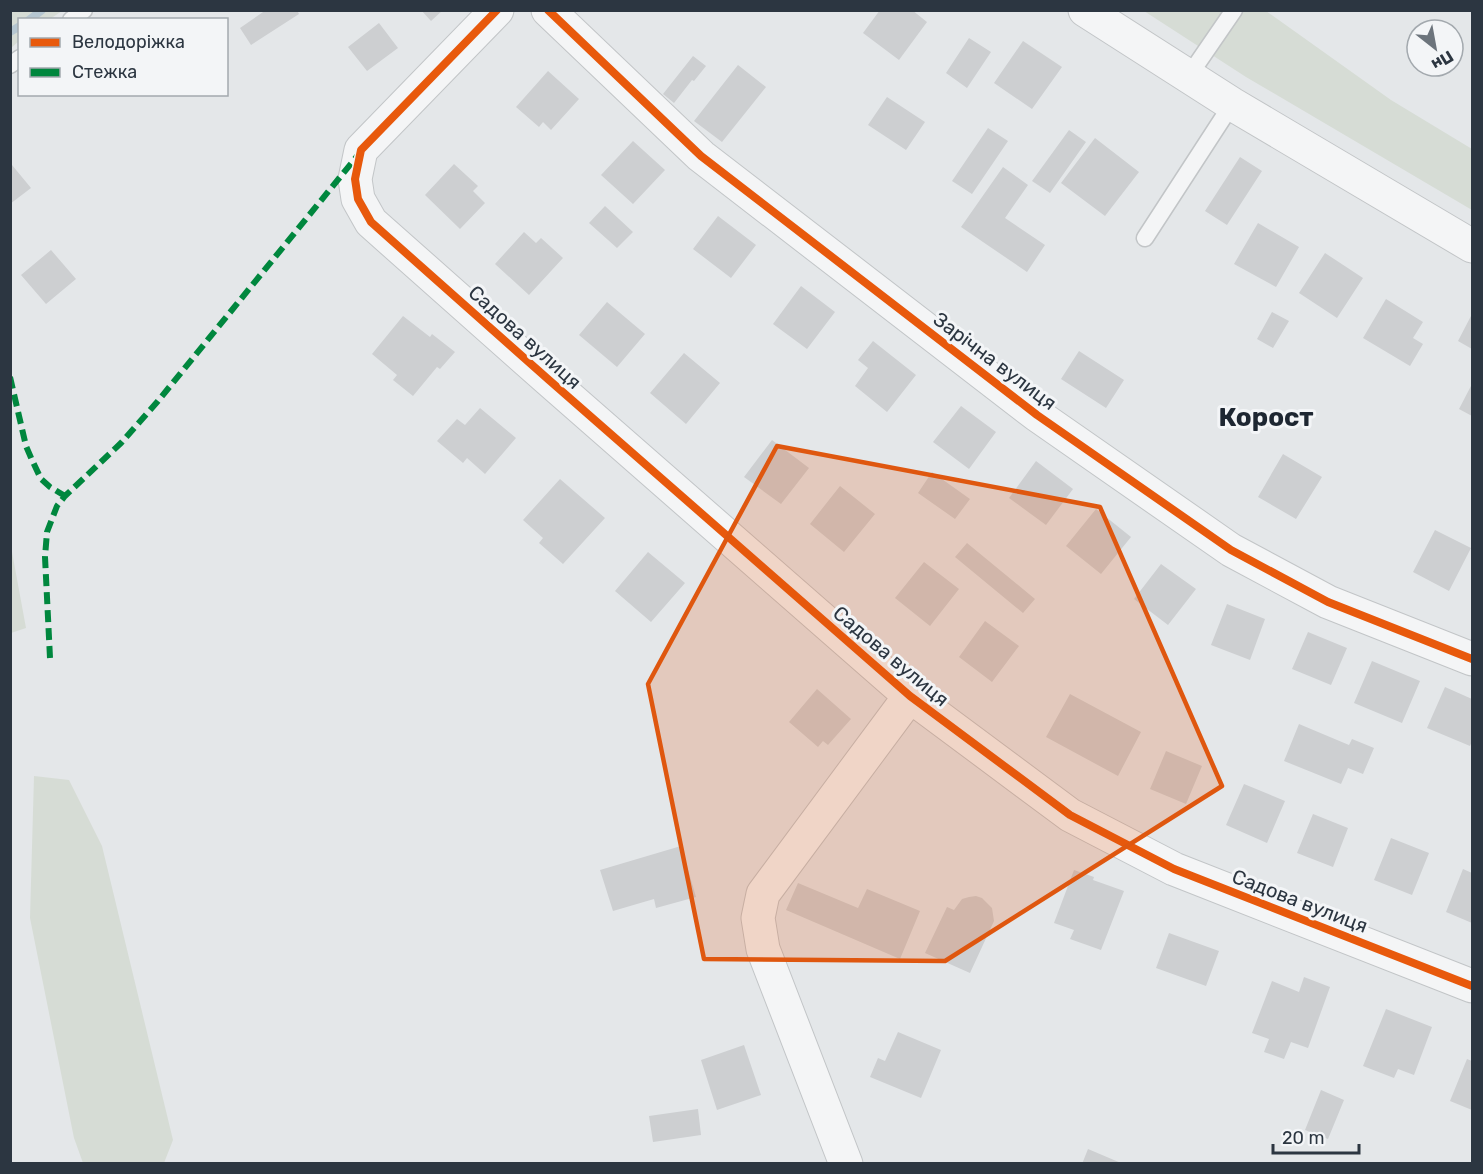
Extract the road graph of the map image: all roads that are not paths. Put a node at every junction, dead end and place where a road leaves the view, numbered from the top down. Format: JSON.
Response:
{"nodes":[{"id":1,"x":497,"y":10,"type":"edge"},
{"id":2,"x":548,"y":10,"type":"edge"},
{"id":3,"x":1085,"y":10,"type":"edge"},
{"id":4,"x":1234,"y":10,"type":"edge"},
{"id":5,"x":1188,"y":77,"type":"junction"},
{"id":6,"x":1232,"y":104,"type":"junction"},
{"id":7,"x":1144,"y":238,"type":"dead end"},
{"id":8,"x":1473,"y":246,"type":"edge"},
{"id":9,"x":1473,"y":659,"type":"edge"},
{"id":10,"x":909,"y":696,"type":"junction"},
{"id":11,"x":1473,"y":986,"type":"edge"},
{"id":12,"x":846,"y":1164,"type":"edge"}],
"edges":[{"from":1,"to":10,"type":"street","name":"Садова вулиця"},
{"from":2,"to":9,"type":"street","name":"Зарічна вулиця"},
{"from":3,"to":5,"type":"street"},
{"from":4,"to":5,"type":"lane"},
{"from":5,"to":6,"type":"street"},
{"from":6,"to":7,"type":"lane"},
{"from":6,"to":8,"type":"street"},
{"from":10,"to":11,"type":"street","name":"Садова вулиця"},
{"from":10,"to":12,"type":"street"}]}
